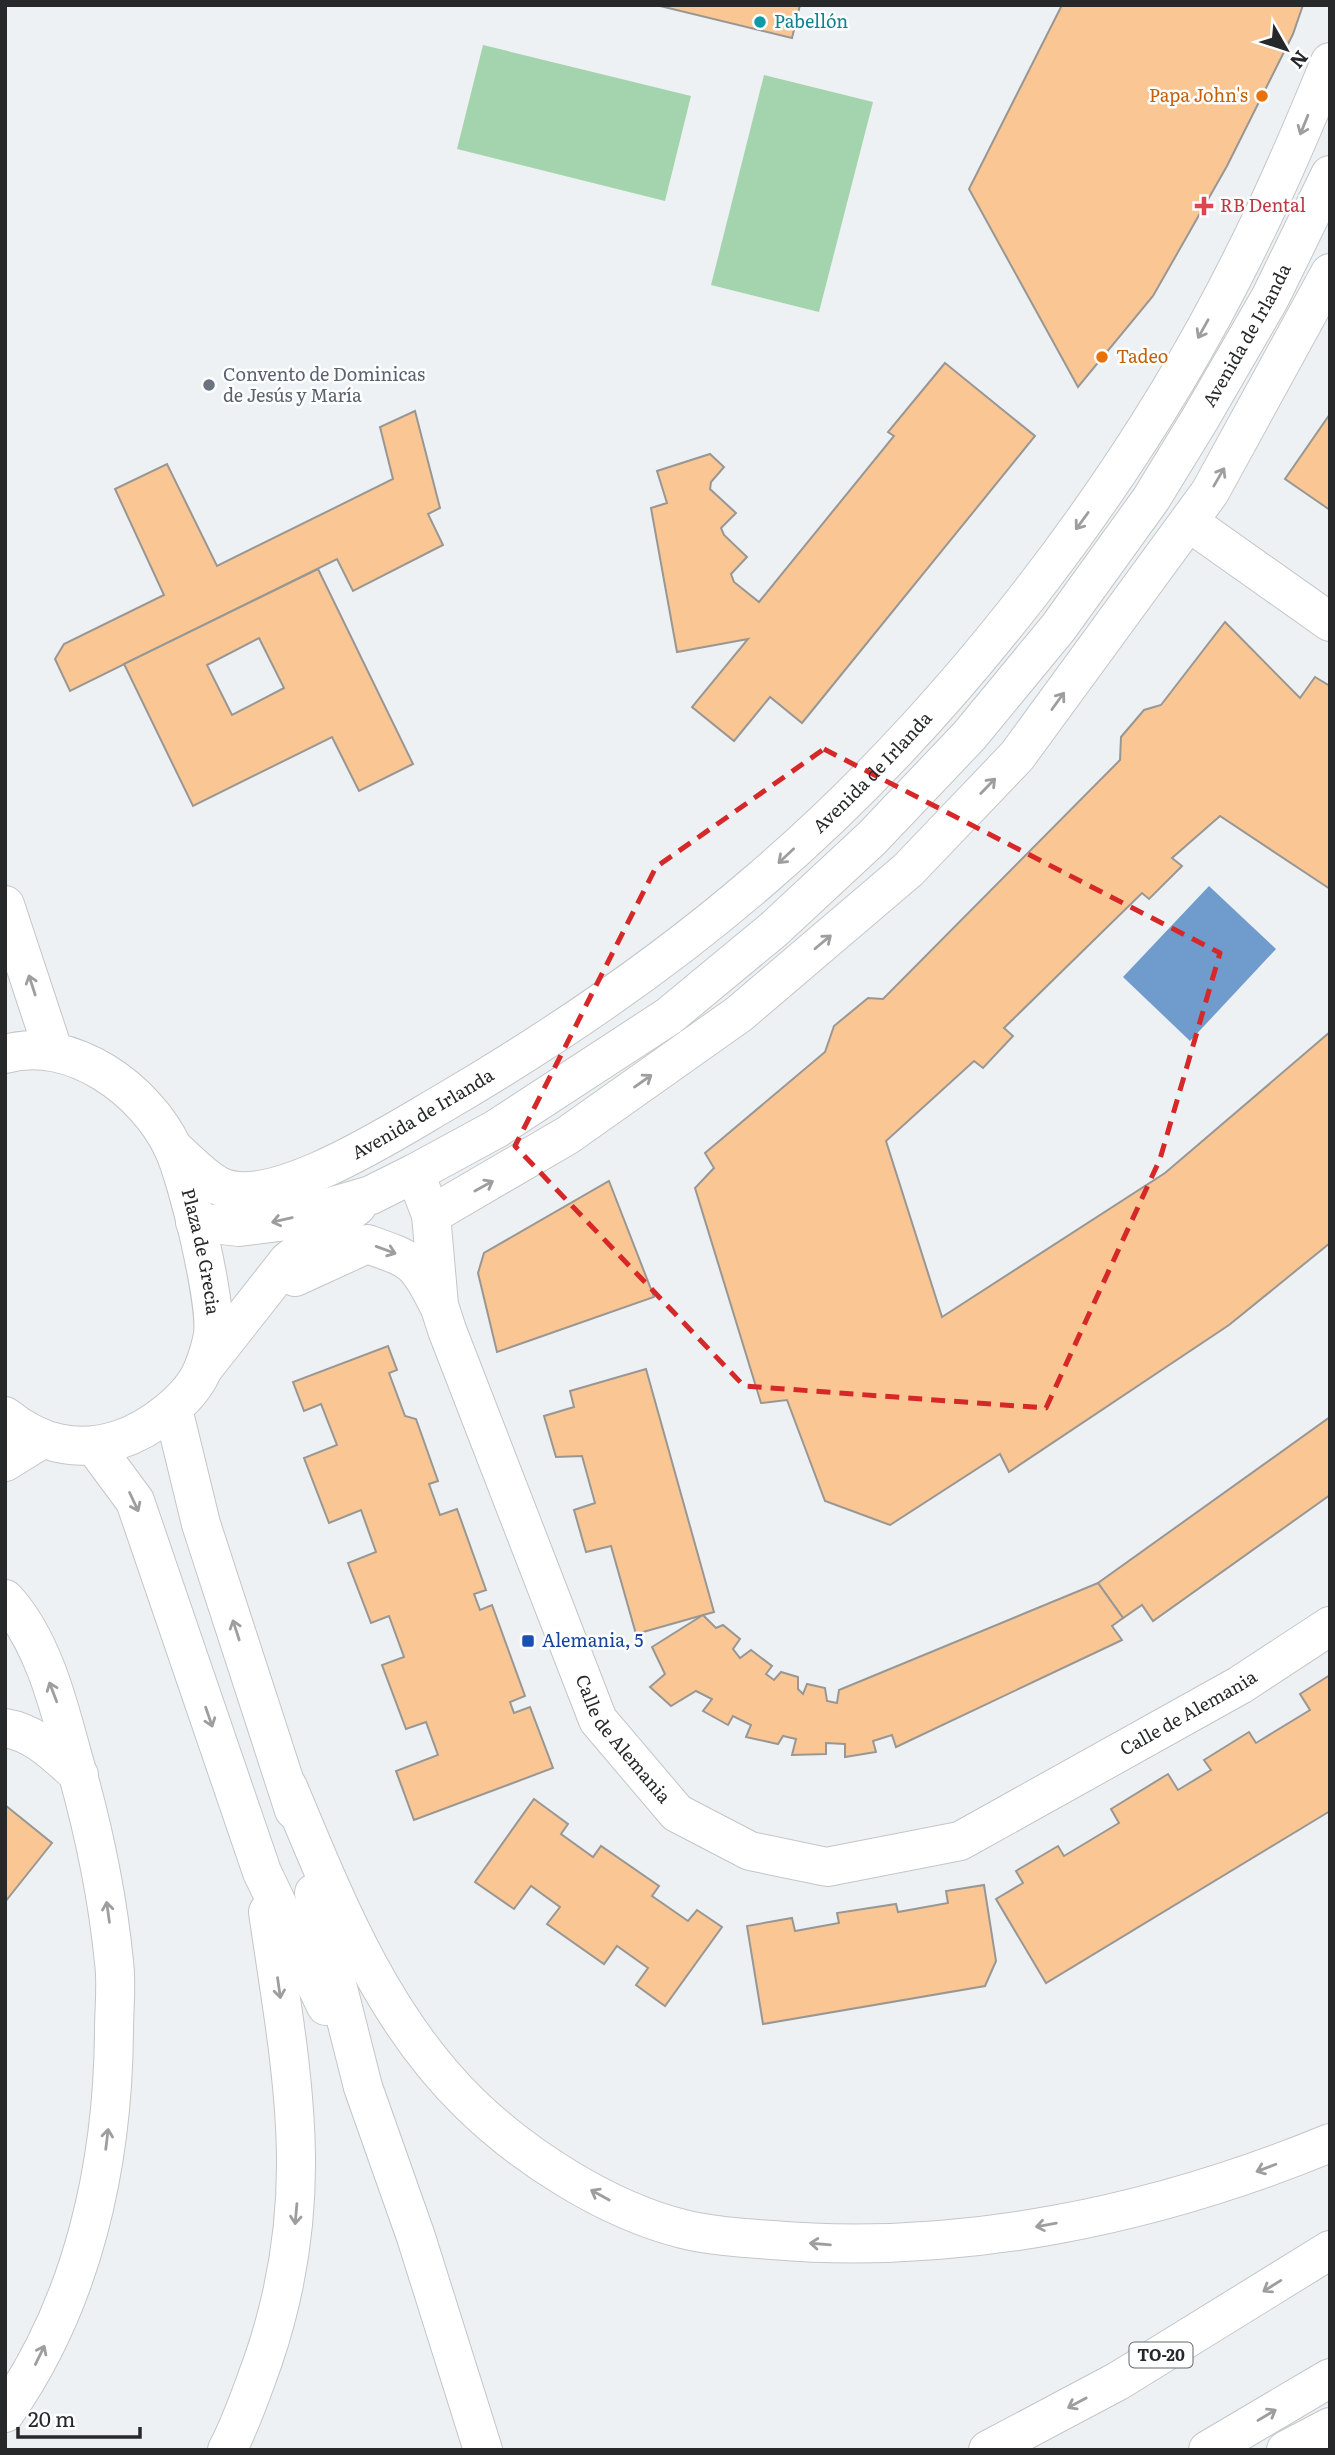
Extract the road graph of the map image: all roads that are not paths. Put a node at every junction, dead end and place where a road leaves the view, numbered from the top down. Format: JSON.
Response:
{"nodes":[{"id":1,"x":1330,"y":62,"type":"edge"},
{"id":2,"x":1330,"y":175,"type":"edge"},
{"id":3,"x":1330,"y":274,"type":"edge"},
{"id":4,"x":1189,"y":523,"type":"junction"},
{"id":5,"x":1330,"y":622,"type":"edge"},
{"id":6,"x":5,"y":905,"type":"edge"},
{"id":7,"x":53,"y":1050,"type":"junction"},
{"id":8,"x":5,"y":1054,"type":"edge"},
{"id":9,"x":588,"y":1121,"type":"junction"},
{"id":10,"x":496,"y":1129,"type":"junction"},
{"id":11,"x":173,"y":1148,"type":"junction"},
{"id":12,"x":415,"y":1173,"type":"junction"},
{"id":13,"x":371,"y":1195,"type":"junction"},
{"id":14,"x":431,"y":1215,"type":"junction"},
{"id":15,"x":195,"y":1222,"type":"junction"},
{"id":16,"x":257,"y":1297,"type":"junction"},
{"id":17,"x":439,"y":1306,"type":"junction"},
{"id":18,"x":204,"y":1369,"type":"junction"},
{"id":19,"x":173,"y":1409,"type":"junction"},
{"id":20,"x":5,"y":1416,"type":"edge"},
{"id":21,"x":42,"y":1439,"type":"junction"},
{"id":22,"x":95,"y":1447,"type":"junction"},
{"id":23,"x":5,"y":1462,"type":"edge"},
{"id":24,"x":5,"y":1600,"type":"edge"},
{"id":25,"x":1330,"y":1626,"type":"edge"},
{"id":26,"x":5,"y":1728,"type":"edge"},
{"id":27,"x":79,"y":1775,"type":"junction"},
{"id":28,"x":288,"y":1787,"type":"junction"},
{"id":29,"x":262,"y":1872,"type":"junction"},
{"id":30,"x":363,"y":2087,"type":"junction"},
{"id":31,"x":1330,"y":2143,"type":"edge"},
{"id":32,"x":1330,"y":2250,"type":"edge"},
{"id":33,"x":1330,"y":2378,"type":"edge"},
{"id":34,"x":5,"y":2413,"type":"edge"},
{"id":35,"x":1330,"y":2427,"type":"edge"},
{"id":36,"x":227,"y":2450,"type":"edge"},
{"id":37,"x":483,"y":2450,"type":"edge"},
{"id":38,"x":988,"y":2450,"type":"edge"},
{"id":39,"x":1208,"y":2450,"type":"edge"},
{"id":40,"x":1286,"y":2450,"type":"edge"}],
"edges":[{"from":1,"to":11,"type":"main road","name":"Avenida de Irlanda","one_way":true},
{"from":2,"to":10,"type":"main road","name":"Avenida de Irlanda"},
{"from":4,"to":3,"type":"main road","one_way":true},
{"from":4,"to":5,"type":"main road"},
{"from":9,"to":4,"type":"main road","one_way":true},
{"from":7,"to":6,"type":"main road","one_way":true},
{"from":7,"to":8,"type":"main road","name":"Plaza de Grecia"},
{"from":7,"to":11,"type":"main road","name":"Plaza de Grecia"},
{"from":9,"to":10,"type":"main road","name":"Avenida de Irlanda"},
{"from":14,"to":9,"type":"main road","one_way":true},
{"from":10,"to":12,"type":"main road","name":"Avenida de Irlanda"},
{"from":11,"to":15,"type":"main road","name":"Plaza de Grecia"},
{"from":12,"to":13,"type":"main road","name":"Avenida de Irlanda"},
{"from":12,"to":14,"type":"main road"},
{"from":13,"to":15,"type":"main road","name":"Avenida de Irlanda","one_way":true},
{"from":13,"to":16,"type":"main road","name":"Avenida de Irlanda"},
{"from":14,"to":17,"type":"main road","name":"Calle de Alemania"},
{"from":15,"to":18,"type":"main road","name":"Plaza de Grecia"},
{"from":16,"to":17,"type":"main road","name":"Avenida de Irlanda","one_way":true},
{"from":16,"to":18,"type":"main road","name":"Avenida de Irlanda"},
{"from":17,"to":25,"type":"main road","name":"Calle de Alemania"},
{"from":18,"to":19,"type":"main road","name":"Plaza de Grecia"},
{"from":19,"to":22,"type":"main road","name":"Plaza de Grecia"},
{"from":28,"to":19,"type":"main road","one_way":true},
{"from":20,"to":21,"type":"main road","name":"Plaza de Grecia"},
{"from":21,"to":22,"type":"main road","name":"Plaza de Grecia"},
{"from":21,"to":23,"type":"main road"},
{"from":22,"to":29,"type":"main road","one_way":true},
{"from":27,"to":24,"type":"main road","one_way":true},
{"from":26,"to":27,"type":"main road"},
{"from":34,"to":27,"type":"main road","one_way":true},
{"from":28,"to":30,"type":"main road"},
{"from":31,"to":28,"type":"main road","one_way":true},
{"from":29,"to":30,"type":"main road"},
{"from":29,"to":36,"type":"main road","one_way":true},
{"from":30,"to":37,"type":"main road"},
{"from":32,"to":38,"type":"main road","number":"TO-20","one_way":true},
{"from":39,"to":33,"type":"main road","one_way":true},
{"from":35,"to":40,"type":"main road"}]}
